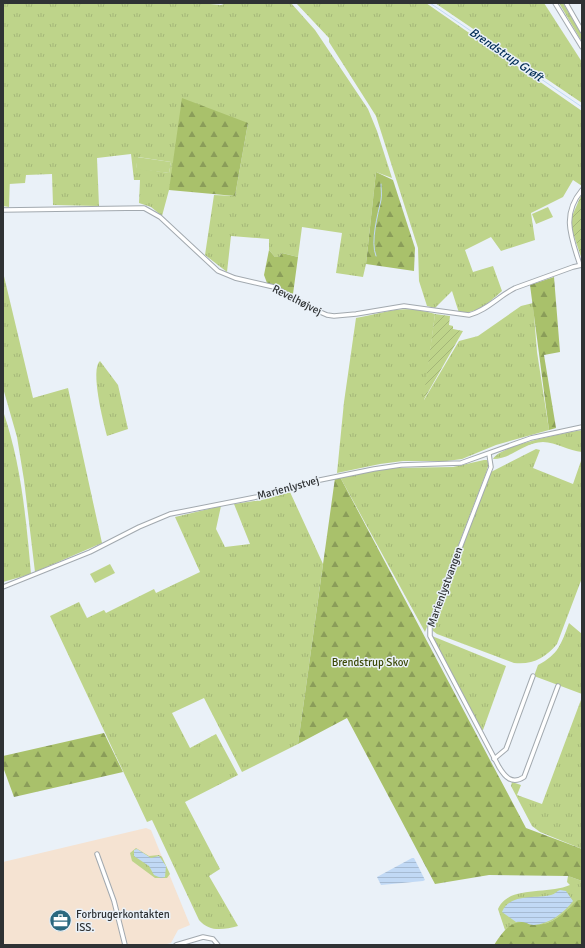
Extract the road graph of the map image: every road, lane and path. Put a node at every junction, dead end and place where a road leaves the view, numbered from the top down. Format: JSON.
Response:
{"nodes":[{"id":1,"x":556,"y":3,"type":"edge"},
{"id":2,"x":566,"y":3,"type":"edge"},
{"id":3,"x":582,"y":31,"type":"edge"},
{"id":4,"x":582,"y":47,"type":"edge"},
{"id":5,"x":582,"y":190,"type":"edge"},
{"id":6,"x":3,"y":210,"type":"edge"},
{"id":7,"x":581,"y":265,"type":"edge"},
{"id":8,"x":582,"y":427,"type":"edge"},
{"id":9,"x":489,"y":454,"type":"junction"},
{"id":10,"x":3,"y":587,"type":"edge"},
{"id":11,"x":533,"y":676,"type":"dead end"},
{"id":12,"x":558,"y":686,"type":"dead end"},
{"id":13,"x":494,"y":758,"type":"junction"},
{"id":14,"x":97,"y":854,"type":"dead end"},
{"id":15,"x":125,"y":945,"type":"edge"},
{"id":16,"x":176,"y":945,"type":"edge"},
{"id":17,"x":218,"y":945,"type":"edge"}],
"edges":[{"from":1,"to":4,"type":"street"},
{"from":2,"to":3,"type":"street"},
{"from":5,"to":7,"type":"street"},
{"from":6,"to":7,"type":"street","name":"Revelhøjvej"},
{"from":8,"to":9,"type":"street","name":"Marienlystvej"},
{"from":9,"to":10,"type":"street","name":"Marienlystvej"},
{"from":9,"to":13,"type":"street","name":"Marienlystvangen"},
{"from":11,"to":13,"type":"street"},
{"from":12,"to":13,"type":"street","name":"Marienlystvangen"},
{"from":14,"to":15,"type":"street"},
{"from":16,"to":17,"type":"street"}]}
